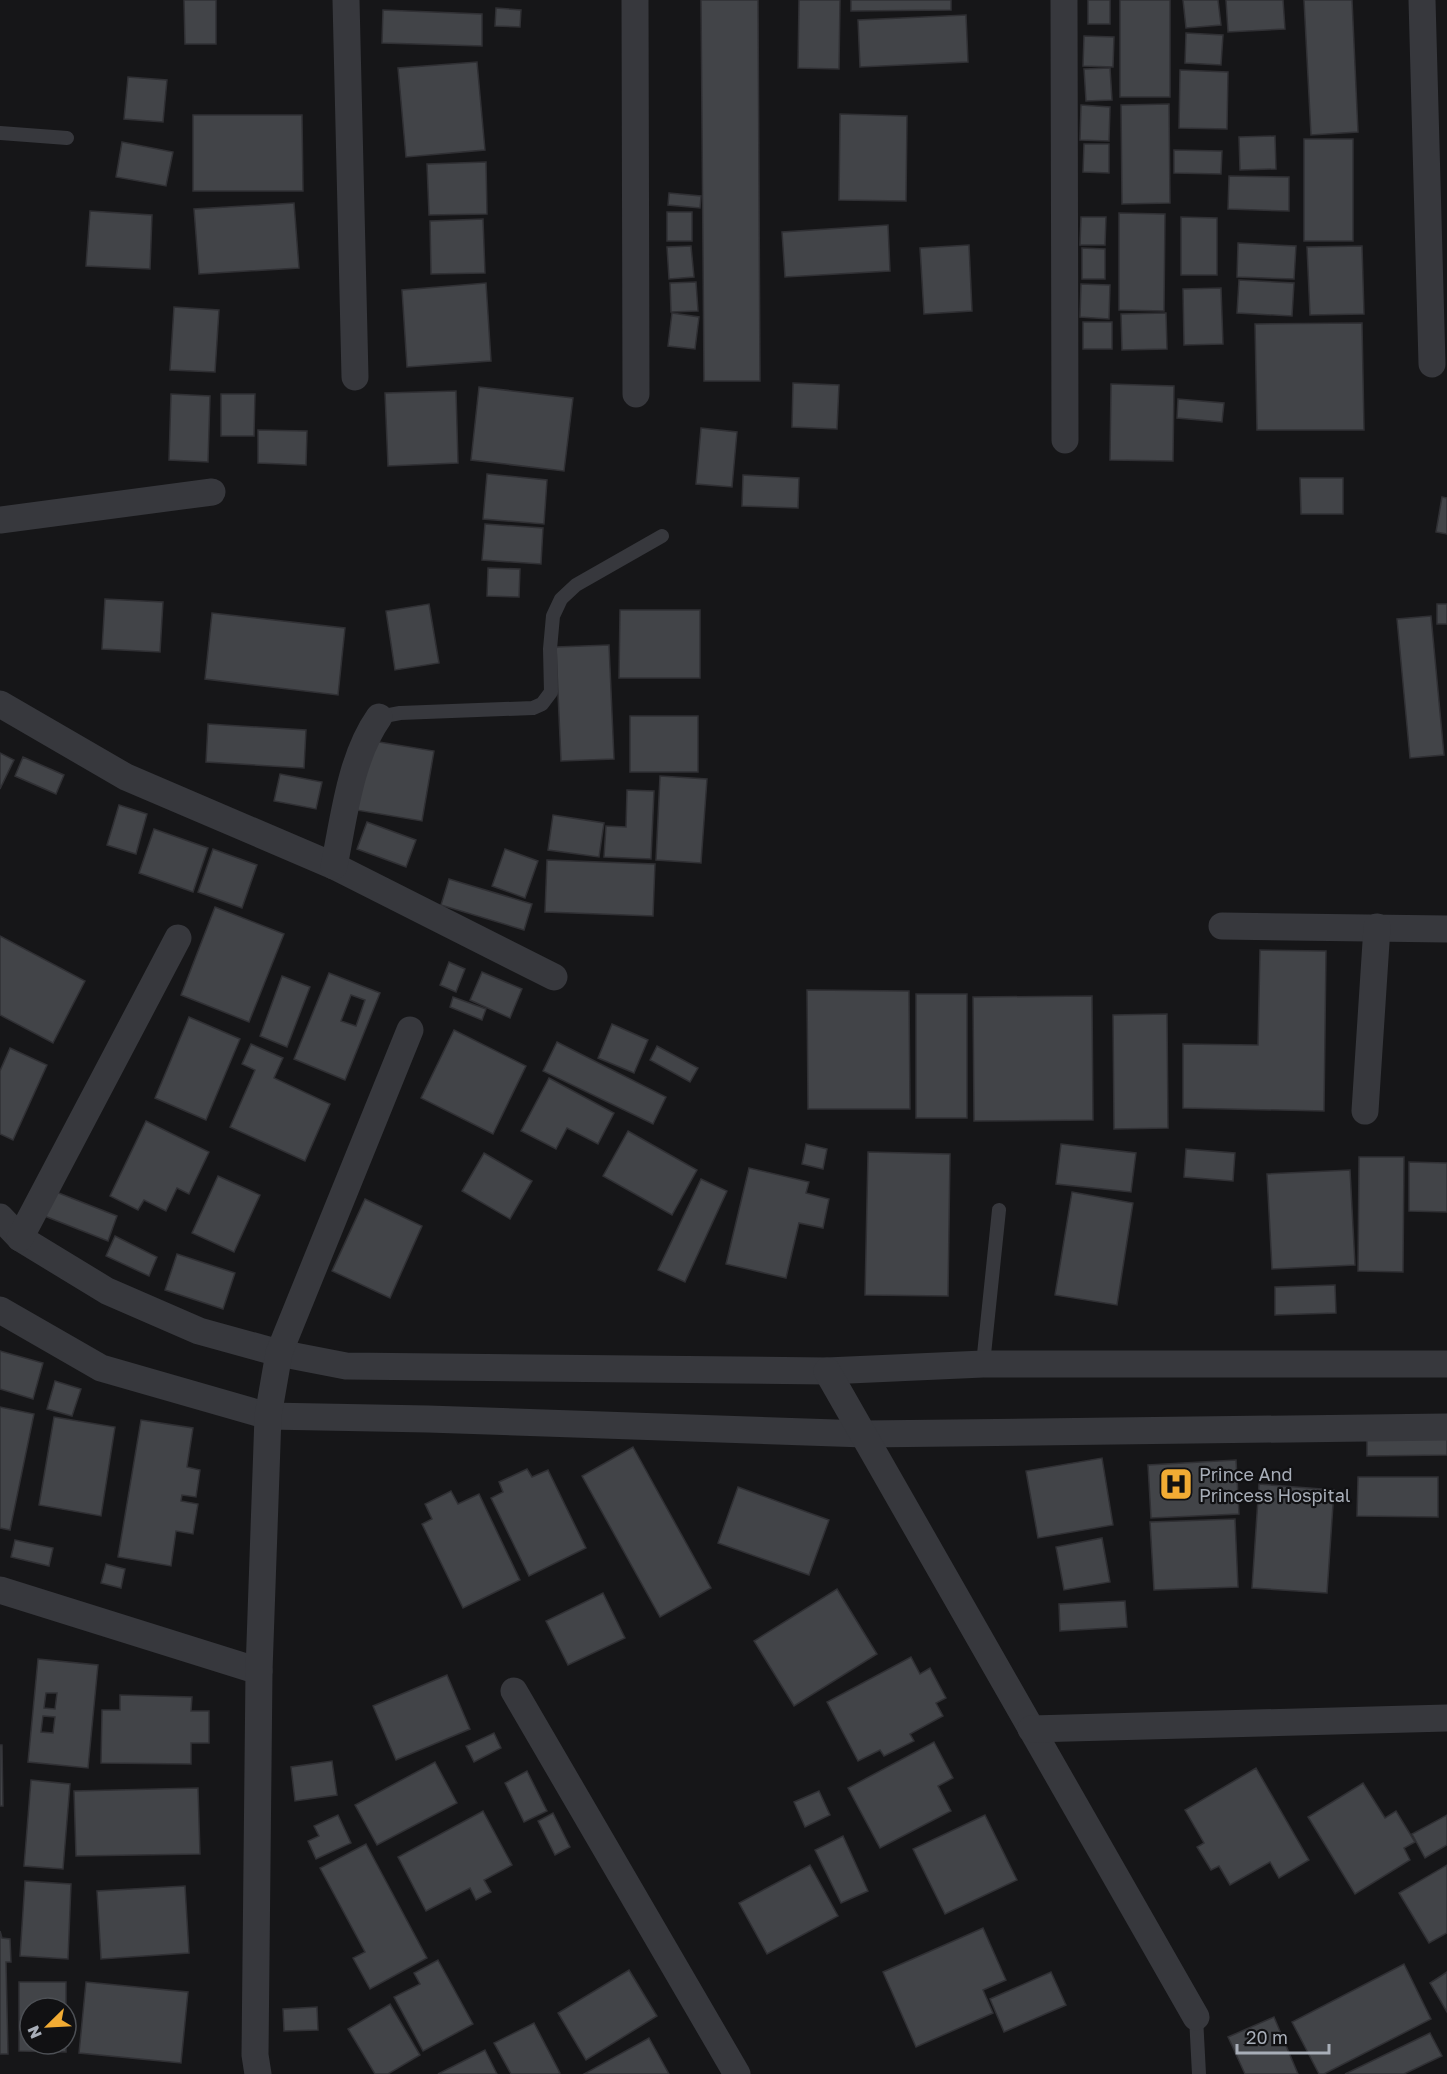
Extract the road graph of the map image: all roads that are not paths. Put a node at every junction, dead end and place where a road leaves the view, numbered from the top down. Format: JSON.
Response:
{"nodes":[{"id":1,"x":346,"y":0,"type":"edge"},
{"id":2,"x":635,"y":0,"type":"edge"},
{"id":3,"x":1064,"y":0,"type":"edge"},
{"id":4,"x":1422,"y":0,"type":"edge"},
{"id":5,"x":0,"y":133,"type":"edge"},
{"id":6,"x":67,"y":138,"type":"dead end"},
{"id":7,"x":1432,"y":364,"type":"dead end"},
{"id":8,"x":355,"y":377,"type":"dead end"},
{"id":9,"x":636,"y":394,"type":"dead end"},
{"id":10,"x":1065,"y":440,"type":"dead end"},
{"id":11,"x":212,"y":492,"type":"dead end"},
{"id":12,"x":0,"y":520,"type":"edge"},
{"id":13,"x":662,"y":536,"type":"dead end"},
{"id":14,"x":0,"y":704,"type":"edge"},
{"id":15,"x":378,"y":717,"type":"joint"},
{"id":16,"x":334,"y":867,"type":"junction"},
{"id":17,"x":1222,"y":926,"type":"dead end"},
{"id":18,"x":1377,"y":927,"type":"junction"},
{"id":19,"x":1447,"y":929,"type":"edge"},
{"id":20,"x":178,"y":938,"type":"dead end"},
{"id":21,"x":554,"y":977,"type":"dead end"},
{"id":22,"x":410,"y":1030,"type":"dead end"},
{"id":23,"x":1365,"y":1111,"type":"dead end"},
{"id":24,"x":999,"y":1210,"type":"dead end"},
{"id":25,"x":0,"y":1217,"type":"edge"},
{"id":26,"x":20,"y":1238,"type":"junction"},
{"id":27,"x":0,"y":1310,"type":"edge"},
{"id":28,"x":279,"y":1353,"type":"junction"},
{"id":29,"x":983,"y":1364,"type":"junction"},
{"id":30,"x":1447,"y":1364,"type":"edge"},
{"id":31,"x":827,"y":1371,"type":"junction"},
{"id":32,"x":268,"y":1416,"type":"junction"},
{"id":33,"x":1447,"y":1426,"type":"edge"},
{"id":34,"x":865,"y":1434,"type":"junction"},
{"id":35,"x":0,"y":1590,"type":"edge"},
{"id":36,"x":259,"y":1671,"type":"junction"},
{"id":37,"x":514,"y":1691,"type":"dead end"},
{"id":38,"x":1447,"y":1718,"type":"edge"},
{"id":39,"x":1031,"y":1729,"type":"junction"},
{"id":40,"x":1196,"y":2017,"type":"joint"},
{"id":41,"x":258,"y":2074,"type":"edge"},
{"id":42,"x":737,"y":2074,"type":"edge"},
{"id":43,"x":1199,"y":2074,"type":"edge"}],
"edges":[{"from":1,"to":8,"type":"street"},
{"from":2,"to":9,"type":"street"},
{"from":3,"to":10,"type":"street"},
{"from":4,"to":7,"type":"street"},
{"from":5,"to":6,"type":"lane"},
{"from":11,"to":12,"type":"street"},
{"from":13,"to":15,"type":"lane"},
{"from":14,"to":16,"type":"street"},
{"from":15,"to":16,"type":"street"},
{"from":16,"to":21,"type":"street"},
{"from":17,"to":18,"type":"street"},
{"from":18,"to":19,"type":"street"},
{"from":18,"to":23,"type":"street"},
{"from":20,"to":26,"type":"street"},
{"from":22,"to":28,"type":"street"},
{"from":24,"to":29,"type":"lane"},
{"from":25,"to":26,"type":"street"},
{"from":26,"to":28,"type":"street"},
{"from":27,"to":32,"type":"street"},
{"from":28,"to":31,"type":"street"},
{"from":28,"to":32,"type":"street"},
{"from":29,"to":30,"type":"street"},
{"from":29,"to":31,"type":"street"},
{"from":31,"to":34,"type":"street"},
{"from":32,"to":34,"type":"street"},
{"from":32,"to":36,"type":"street"},
{"from":33,"to":34,"type":"street"},
{"from":34,"to":39,"type":"street"},
{"from":35,"to":36,"type":"street"},
{"from":36,"to":41,"type":"street"},
{"from":37,"to":42,"type":"street"},
{"from":38,"to":39,"type":"street"},
{"from":39,"to":40,"type":"street"},
{"from":40,"to":43,"type":"lane"}]}
